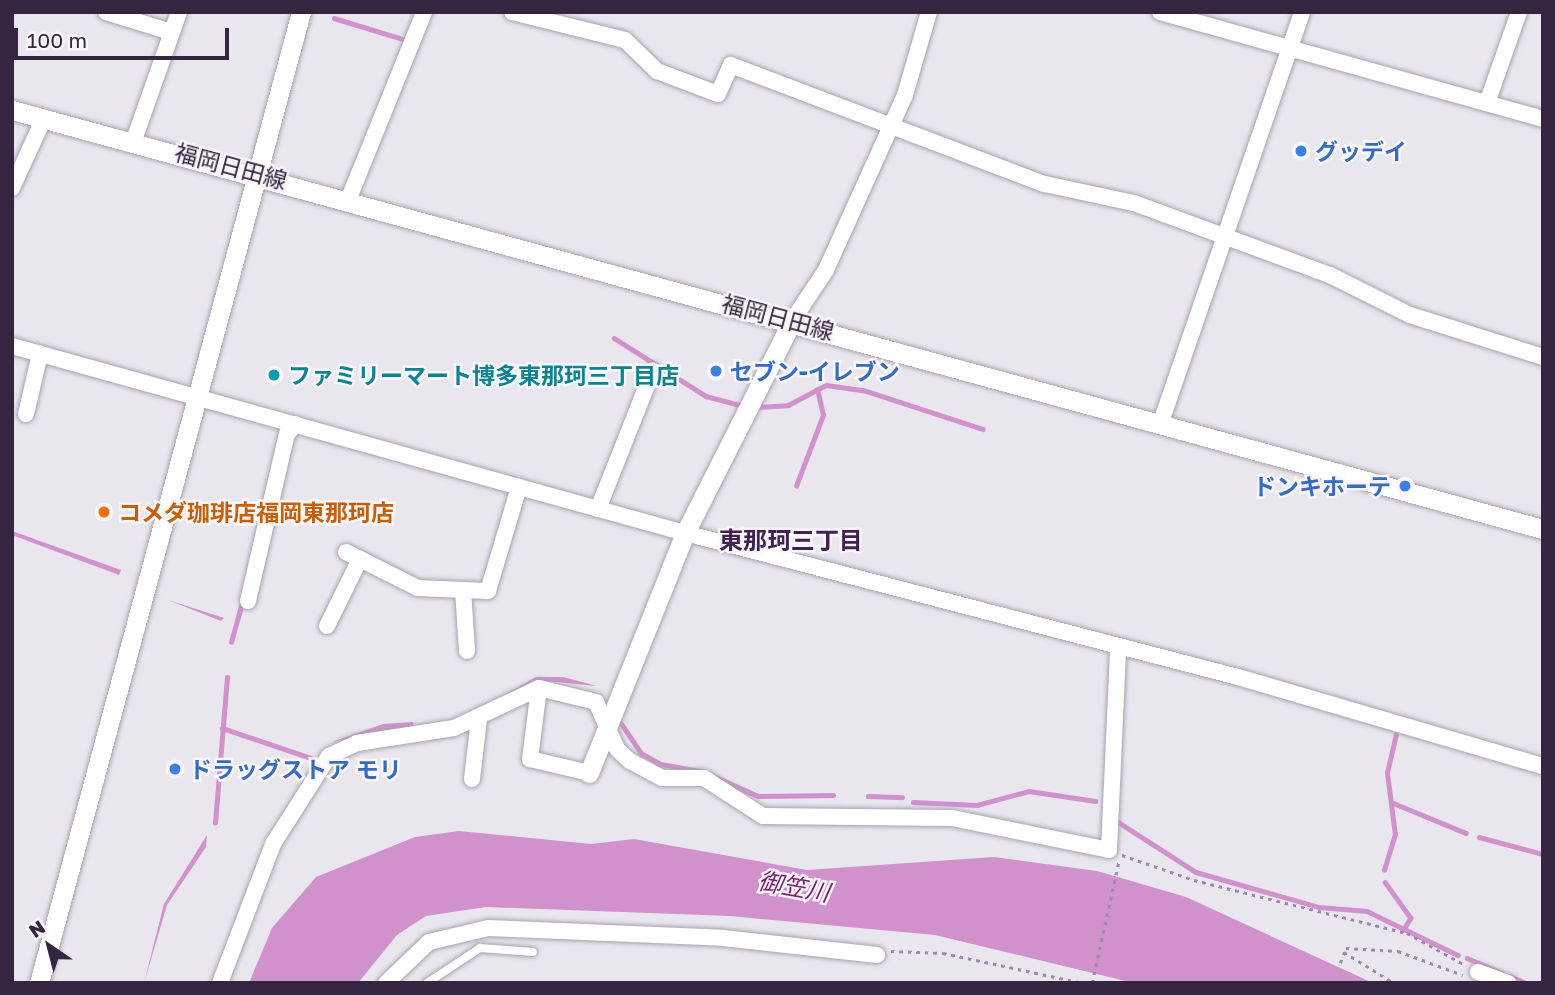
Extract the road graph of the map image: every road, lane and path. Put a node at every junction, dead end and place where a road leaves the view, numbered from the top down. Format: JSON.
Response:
{"nodes":[{"id":1,"x":106,"y":12,"type":"edge"},
{"id":2,"x":179,"y":12,"type":"edge"},
{"id":3,"x":301,"y":12,"type":"edge"},
{"id":4,"x":424,"y":12,"type":"edge"},
{"id":5,"x":512,"y":12,"type":"edge"},
{"id":6,"x":929,"y":12,"type":"edge"},
{"id":7,"x":1160,"y":12,"type":"edge"},
{"id":8,"x":1302,"y":12,"type":"edge"},
{"id":9,"x":1519,"y":12,"type":"edge"},
{"id":10,"x":171,"y":32,"type":"junction"},
{"id":11,"x":1289,"y":50,"type":"junction"},
{"id":12,"x":1487,"y":103,"type":"junction"},
{"id":13,"x":12,"y":110,"type":"edge"},
{"id":14,"x":44,"y":118,"type":"junction"},
{"id":15,"x":1543,"y":119,"type":"edge"},
{"id":16,"x":891,"y":125,"type":"junction"},
{"id":17,"x":134,"y":140,"type":"junction"},
{"id":18,"x":256,"y":173,"type":"junction"},
{"id":19,"x":12,"y":188,"type":"edge"},
{"id":20,"x":349,"y":198,"type":"junction"},
{"id":21,"x":1224,"y":241,"type":"junction"},
{"id":22,"x":792,"y":321,"type":"junction"},
{"id":23,"x":12,"y":346,"type":"edge"},
{"id":24,"x":40,"y":354,"type":"junction"},
{"id":25,"x":1543,"y":357,"type":"edge"},
{"id":26,"x":653,"y":370,"type":"dead end"},
{"id":27,"x":194,"y":401,"type":"junction"},
{"id":28,"x":26,"y":414,"type":"dead end"},
{"id":29,"x":1161,"y":422,"type":"junction"},
{"id":30,"x":296,"y":424,"type":"junction"},
{"id":31,"x":519,"y":486,"type":"junction"},
{"id":32,"x":598,"y":509,"type":"junction"},
{"id":33,"x":1543,"y":529,"type":"edge"},
{"id":34,"x":685,"y":533,"type":"junction"},
{"id":35,"x":463,"y":590,"type":"junction"},
{"id":36,"x":248,"y":601,"type":"dead end"},
{"id":37,"x":327,"y":626,"type":"dead end"},
{"id":38,"x":1118,"y":649,"type":"junction"},
{"id":39,"x":467,"y":651,"type":"dead end"},
{"id":40,"x":539,"y":688,"type":"junction"},
{"id":41,"x":479,"y":719,"type":"junction"},
{"id":42,"x":609,"y":727,"type":"junction"},
{"id":43,"x":1543,"y":766,"type":"edge"},
{"id":44,"x":589,"y":773,"type":"joint"},
{"id":45,"x":472,"y":779,"type":"dead end"},
{"id":46,"x":533,"y":952,"type":"dead end"},
{"id":47,"x":1344,"y":952,"type":"junction"},
{"id":48,"x":877,"y":955,"type":"joint"},
{"id":49,"x":1340,"y":962,"type":"dead end"},
{"id":50,"x":1473,"y":974,"type":"junction"},
{"id":51,"x":40,"y":983,"type":"edge"},
{"id":52,"x":220,"y":983,"type":"edge"},
{"id":53,"x":386,"y":983,"type":"edge"},
{"id":54,"x":427,"y":983,"type":"edge"},
{"id":55,"x":1083,"y":983,"type":"edge"},
{"id":56,"x":1092,"y":983,"type":"edge"},
{"id":57,"x":1394,"y":983,"type":"edge"},
{"id":58,"x":1507,"y":983,"type":"edge"}],
"edges":[{"from":1,"to":10,"type":"street"},
{"from":2,"to":10,"type":"street"},
{"from":3,"to":18,"type":"main road"},
{"from":4,"to":20,"type":"street"},
{"from":5,"to":16,"type":"street"},
{"from":6,"to":16,"type":"street"},
{"from":7,"to":11,"type":"street"},
{"from":8,"to":11,"type":"street"},
{"from":9,"to":12,"type":"street"},
{"from":10,"to":17,"type":"street"},
{"from":11,"to":12,"type":"street"},
{"from":11,"to":21,"type":"street"},
{"from":12,"to":15,"type":"street"},
{"from":13,"to":14,"type":"main road","name":"福岡日田線"},
{"from":14,"to":17,"type":"main road","name":"福岡日田線"},
{"from":14,"to":19,"type":"street"},
{"from":16,"to":21,"type":"street"},
{"from":16,"to":22,"type":"street"},
{"from":17,"to":18,"type":"main road","name":"福岡日田線"},
{"from":18,"to":20,"type":"main road","name":"福岡日田線"},
{"from":18,"to":27,"type":"main road"},
{"from":20,"to":22,"type":"main road","name":"福岡日田線"},
{"from":21,"to":25,"type":"street"},
{"from":21,"to":29,"type":"street"},
{"from":22,"to":29,"type":"main road","name":"福岡日田線"},
{"from":22,"to":34,"type":"main road"},
{"from":23,"to":24,"type":"street"},
{"from":24,"to":27,"type":"street"},
{"from":24,"to":28,"type":"street"},
{"from":26,"to":32,"type":"street"},
{"from":27,"to":30,"type":"street"},
{"from":27,"to":51,"type":"main road"},
{"from":29,"to":33,"type":"main road","name":"福岡日田線"},
{"from":30,"to":31,"type":"street"},
{"from":30,"to":36,"type":"street"},
{"from":31,"to":32,"type":"street"},
{"from":31,"to":35,"type":"street"},
{"from":32,"to":34,"type":"street"},
{"from":34,"to":38,"type":"street"},
{"from":34,"to":42,"type":"main road"},
{"from":35,"to":37,"type":"street"},
{"from":35,"to":39,"type":"street"},
{"from":38,"to":42,"type":"street"},
{"from":38,"to":43,"type":"street"},
{"from":40,"to":41,"type":"street"},
{"from":40,"to":42,"type":"street"},
{"from":40,"to":44,"type":"street"},
{"from":41,"to":45,"type":"street"},
{"from":41,"to":52,"type":"street"},
{"from":42,"to":44,"type":"main road"},
{"from":46,"to":54,"type":"lane"},
{"from":47,"to":49,"type":"path"},
{"from":47,"to":50,"type":"path"},
{"from":47,"to":57,"type":"path"},
{"from":48,"to":53,"type":"street"},
{"from":48,"to":55,"type":"path"},
{"from":50,"to":56,"type":"path"},
{"from":50,"to":58,"type":"street"}]}
